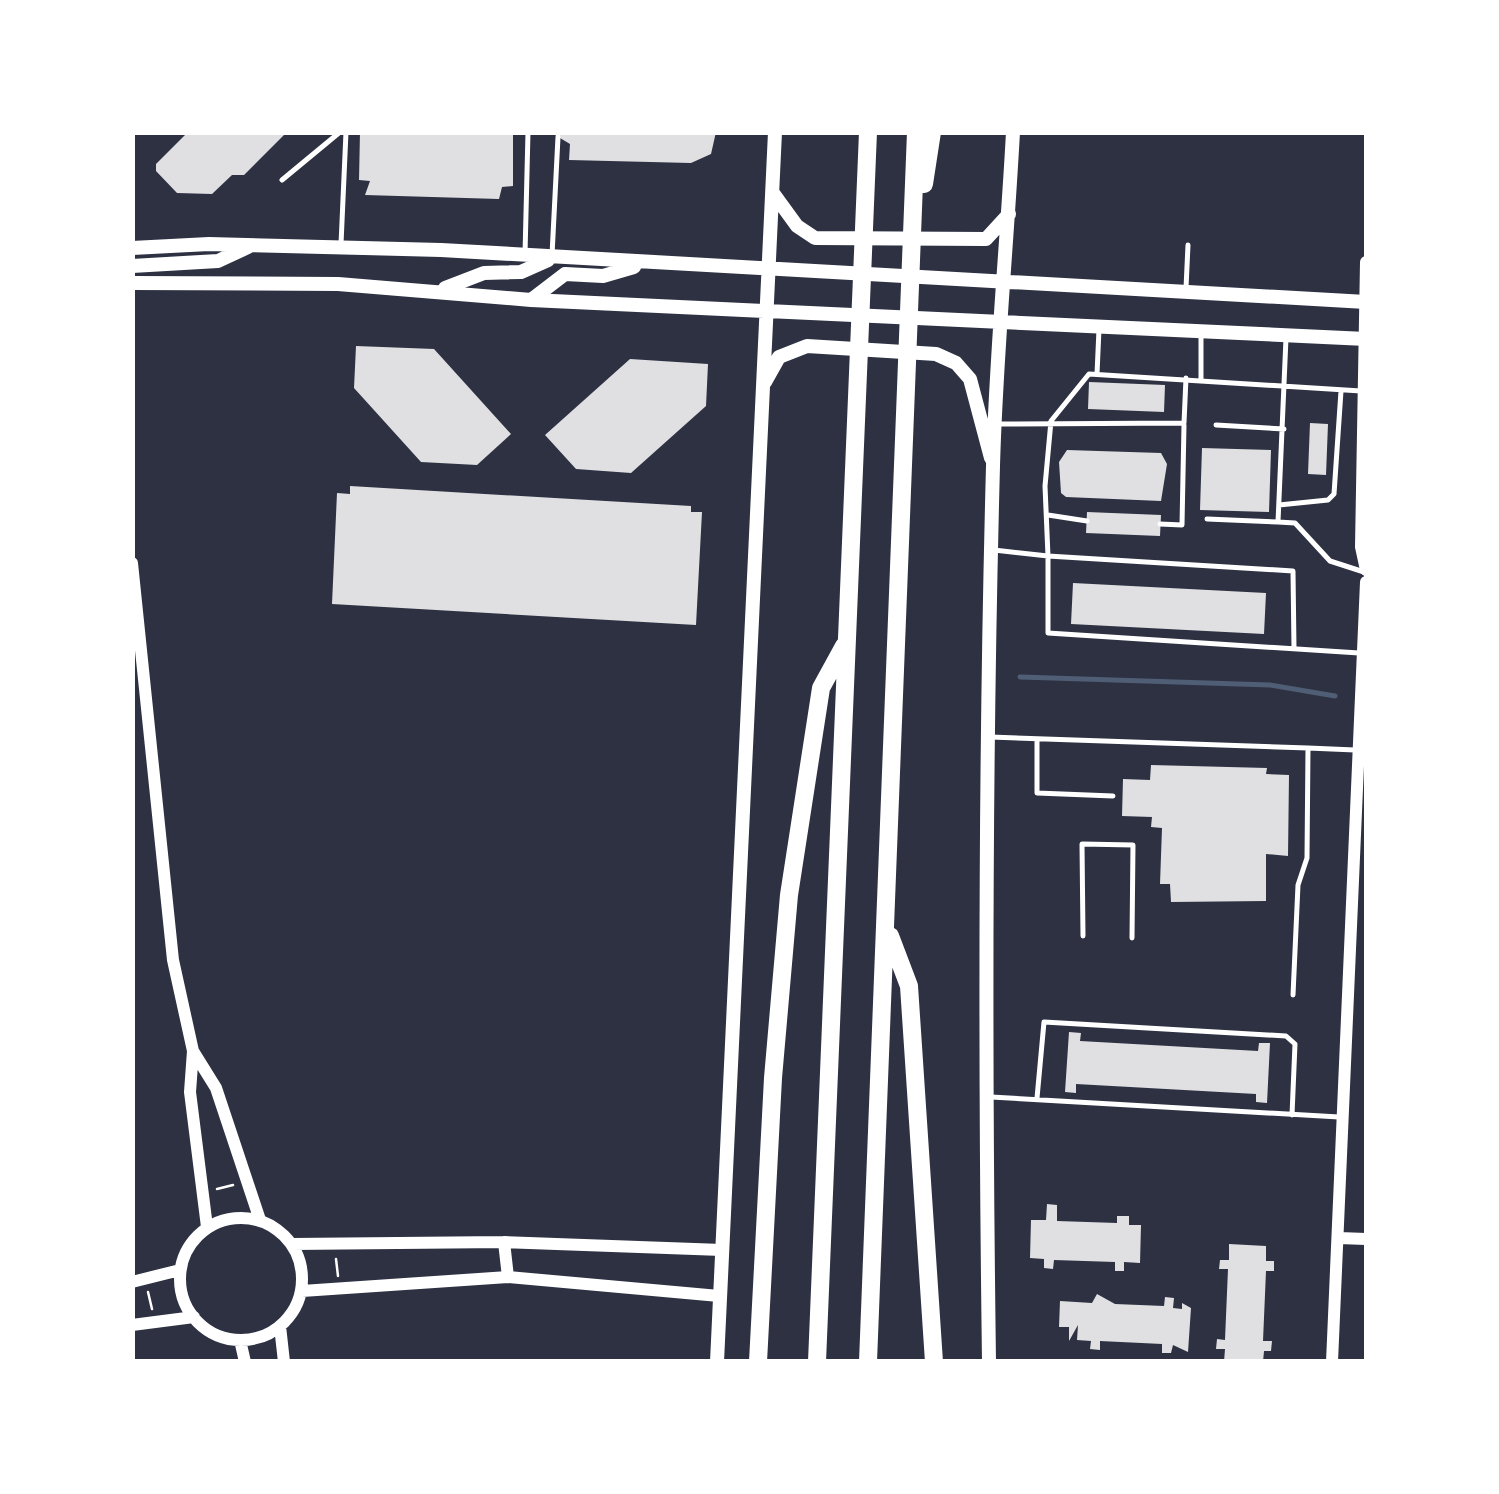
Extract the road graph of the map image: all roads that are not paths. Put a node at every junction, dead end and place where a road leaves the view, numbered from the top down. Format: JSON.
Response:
{"nodes":[{"id":1,"x":343,"y":132,"type":"edge"},
{"id":2,"x":528,"y":132,"type":"edge"},
{"id":3,"x":775,"y":132,"type":"edge"},
{"id":4,"x":868,"y":132,"type":"edge"},
{"id":5,"x":916,"y":132,"type":"edge"},
{"id":6,"x":932,"y":132,"type":"edge"},
{"id":7,"x":1013,"y":132,"type":"edge"},
{"id":8,"x":558,"y":137,"type":"dead end"},
{"id":9,"x":282,"y":180,"type":"dead end"},
{"id":10,"x":772,"y":192,"type":"junction"},
{"id":11,"x":916,"y":207,"type":"junction"},
{"id":12,"x":1009,"y":214,"type":"junction"},
{"id":13,"x":253,"y":245,"type":"junction"},
{"id":14,"x":1188,"y":245,"type":"dead end"},
{"id":15,"x":341,"y":247,"type":"junction"},
{"id":16,"x":132,"y":248,"type":"edge"},
{"id":17,"x":524,"y":256,"type":"junction"},
{"id":18,"x":552,"y":258,"type":"junction"},
{"id":19,"x":1366,"y":262,"type":"edge"},
{"id":20,"x":648,"y":264,"type":"junction"},
{"id":21,"x":132,"y":266,"type":"edge"},
{"id":22,"x":767,"y":270,"type":"junction"},
{"id":23,"x":1005,"y":281,"type":"junction"},
{"id":24,"x":132,"y":283,"type":"edge"},
{"id":25,"x":440,"y":290,"type":"junction"},
{"id":26,"x":1186,"y":291,"type":"junction"},
{"id":27,"x":531,"y":300,"type":"junction"},
{"id":28,"x":1366,"y":302,"type":"edge"},
{"id":29,"x":764,"y":312,"type":"junction"},
{"id":30,"x":1002,"y":324,"type":"junction"},
{"id":31,"x":1099,"y":329,"type":"junction"},
{"id":32,"x":1201,"y":332,"type":"junction"},
{"id":33,"x":1286,"y":336,"type":"junction"},
{"id":34,"x":1365,"y":339,"type":"edge"},
{"id":35,"x":1097,"y":374,"type":"junction"},
{"id":36,"x":1186,"y":378,"type":"junction"},
{"id":37,"x":1201,"y":379,"type":"junction"},
{"id":38,"x":1286,"y":386,"type":"junction"},
{"id":39,"x":763,"y":387,"type":"junction"},
{"id":40,"x":1341,"y":390,"type":"junction"},
{"id":41,"x":1364,"y":391,"type":"junction"},
{"id":42,"x":1051,"y":420,"type":"junction"},
{"id":43,"x":996,"y":424,"type":"junction"},
{"id":44,"x":1184,"y":424,"type":"junction"},
{"id":45,"x":1216,"y":424,"type":"dead end"},
{"id":46,"x":1284,"y":429,"type":"junction"},
{"id":47,"x":993,"y":463,"type":"junction"},
{"id":48,"x":1278,"y":505,"type":"junction"},
{"id":49,"x":1048,"y":515,"type":"junction"},
{"id":50,"x":1207,"y":520,"type":"dead end"},
{"id":51,"x":1086,"y":521,"type":"dead end"},
{"id":52,"x":1278,"y":522,"type":"junction"},
{"id":53,"x":1160,"y":524,"type":"dead end"},
{"id":54,"x":992,"y":550,"type":"junction"},
{"id":55,"x":1048,"y":556,"type":"junction"},
{"id":56,"x":132,"y":563,"type":"edge"},
{"id":57,"x":1366,"y":571,"type":"edge"},
{"id":58,"x":1366,"y":582,"type":"edge"},
{"id":59,"x":847,"y":641,"type":"junction"},
{"id":60,"x":1294,"y":649,"type":"junction"},
{"id":61,"x":1362,"y":657,"type":"junction"},
{"id":62,"x":986,"y":737,"type":"junction"},
{"id":63,"x":1037,"y":739,"type":"junction"},
{"id":64,"x":1308,"y":748,"type":"junction"},
{"id":65,"x":1358,"y":750,"type":"junction"},
{"id":66,"x":1113,"y":796,"type":"dead end"},
{"id":67,"x":886,"y":926,"type":"junction"},
{"id":68,"x":1083,"y":936,"type":"dead end"},
{"id":69,"x":1132,"y":938,"type":"dead end"},
{"id":70,"x":1293,"y":995,"type":"dead end"},
{"id":71,"x":193,"y":1051,"type":"junction"},
{"id":72,"x":986,"y":1097,"type":"junction"},
{"id":73,"x":1037,"y":1098,"type":"junction"},
{"id":74,"x":1292,"y":1115,"type":"junction"},
{"id":75,"x":1342,"y":1117,"type":"junction"},
{"id":76,"x":260,"y":1220,"type":"junction"},
{"id":77,"x":208,"y":1227,"type":"junction"},
{"id":78,"x":1339,"y":1238,"type":"junction"},
{"id":79,"x":1366,"y":1238,"type":"edge"},
{"id":80,"x":504,"y":1242,"type":"junction"},
{"id":81,"x":292,"y":1244,"type":"junction"},
{"id":82,"x":722,"y":1250,"type":"junction"},
{"id":83,"x":180,"y":1270,"type":"junction"},
{"id":84,"x":508,"y":1277,"type":"junction"},
{"id":85,"x":132,"y":1282,"type":"edge"},
{"id":86,"x":302,"y":1291,"type":"junction"},
{"id":87,"x":719,"y":1296,"type":"junction"},
{"id":88,"x":194,"y":1317,"type":"junction"},
{"id":89,"x":132,"y":1325,"type":"edge"},
{"id":90,"x":280,"y":1326,"type":"junction"},
{"id":91,"x":240,"y":1340,"type":"junction"},
{"id":92,"x":245,"y":1362,"type":"edge"},
{"id":93,"x":284,"y":1362,"type":"edge"},
{"id":94,"x":717,"y":1362,"type":"edge"},
{"id":95,"x":758,"y":1362,"type":"edge"},
{"id":96,"x":816,"y":1362,"type":"edge"},
{"id":97,"x":868,"y":1362,"type":"edge"},
{"id":98,"x":934,"y":1362,"type":"edge"},
{"id":99,"x":989,"y":1362,"type":"edge"},
{"id":100,"x":1332,"y":1362,"type":"edge"}],
"edges":[{"from":1,"to":9,"type":"lane"},
{"from":1,"to":15,"type":"lane"},
{"from":2,"to":17,"type":"lane"},
{"from":3,"to":10,"type":"main road"},
{"from":4,"to":59,"type":"highway"},
{"from":5,"to":11,"type":"highway"},
{"from":6,"to":11,"type":"highway"},
{"from":7,"to":12,"type":"main road"},
{"from":8,"to":18,"type":"lane"},
{"from":10,"to":12,"type":"main road"},
{"from":10,"to":22,"type":"main road"},
{"from":11,"to":67,"type":"highway"},
{"from":12,"to":23,"type":"main road"},
{"from":13,"to":15,"type":"main road"},
{"from":13,"to":16,"type":"main road"},
{"from":13,"to":21,"type":"main road"},
{"from":14,"to":26,"type":"lane"},
{"from":15,"to":17,"type":"main road"},
{"from":17,"to":18,"type":"main road"},
{"from":18,"to":20,"type":"main road"},
{"from":18,"to":25,"type":"main road"},
{"from":19,"to":28,"type":"street"},
{"from":20,"to":22,"type":"main road"},
{"from":20,"to":27,"type":"main road"},
{"from":22,"to":23,"type":"main road"},
{"from":22,"to":29,"type":"main road"},
{"from":23,"to":26,"type":"main road"},
{"from":23,"to":30,"type":"main road"},
{"from":24,"to":25,"type":"main road"},
{"from":25,"to":27,"type":"main road"},
{"from":26,"to":28,"type":"main road"},
{"from":27,"to":29,"type":"main road"},
{"from":28,"to":34,"type":"street"},
{"from":29,"to":30,"type":"main road"},
{"from":29,"to":39,"type":"main road"},
{"from":30,"to":31,"type":"main road"},
{"from":30,"to":43,"type":"main road"},
{"from":31,"to":32,"type":"main road"},
{"from":31,"to":35,"type":"lane"},
{"from":32,"to":33,"type":"main road"},
{"from":32,"to":37,"type":"lane"},
{"from":33,"to":34,"type":"main road"},
{"from":33,"to":38,"type":"lane"},
{"from":34,"to":41,"type":"street"},
{"from":35,"to":36,"type":"lane"},
{"from":35,"to":42,"type":"lane"},
{"from":36,"to":37,"type":"lane"},
{"from":36,"to":44,"type":"lane"},
{"from":37,"to":38,"type":"lane"},
{"from":38,"to":40,"type":"lane"},
{"from":38,"to":46,"type":"lane"},
{"from":39,"to":47,"type":"main road"},
{"from":39,"to":82,"type":"main road"},
{"from":40,"to":41,"type":"lane"},
{"from":40,"to":48,"type":"lane"},
{"from":41,"to":57,"type":"street"},
{"from":42,"to":43,"type":"lane"},
{"from":42,"to":44,"type":"lane"},
{"from":42,"to":49,"type":"lane"},
{"from":43,"to":47,"type":"main road"},
{"from":44,"to":53,"type":"lane"},
{"from":45,"to":46,"type":"lane"},
{"from":46,"to":48,"type":"lane"},
{"from":47,"to":54,"type":"main road"},
{"from":48,"to":52,"type":"lane"},
{"from":49,"to":51,"type":"lane"},
{"from":49,"to":55,"type":"lane"},
{"from":50,"to":52,"type":"lane"},
{"from":52,"to":57,"type":"lane"},
{"from":54,"to":55,"type":"lane"},
{"from":54,"to":62,"type":"main road"},
{"from":55,"to":60,"type":"lane"},
{"from":55,"to":60,"type":"lane"},
{"from":56,"to":71,"type":"street"},
{"from":58,"to":61,"type":"street"},
{"from":59,"to":95,"type":"highway"},
{"from":59,"to":96,"type":"highway"},
{"from":60,"to":61,"type":"lane"},
{"from":61,"to":65,"type":"street"},
{"from":62,"to":63,"type":"lane"},
{"from":62,"to":72,"type":"main road"},
{"from":63,"to":64,"type":"lane"},
{"from":63,"to":66,"type":"lane"},
{"from":64,"to":65,"type":"lane"},
{"from":64,"to":70,"type":"lane"},
{"from":65,"to":75,"type":"street"},
{"from":67,"to":97,"type":"highway"},
{"from":67,"to":98,"type":"highway"},
{"from":68,"to":69,"type":"lane"},
{"from":71,"to":76,"type":"street"},
{"from":71,"to":77,"type":"street"},
{"from":72,"to":73,"type":"lane"},
{"from":72,"to":99,"type":"main road"},
{"from":73,"to":74,"type":"lane"},
{"from":73,"to":74,"type":"lane"},
{"from":74,"to":75,"type":"lane"},
{"from":75,"to":78,"type":"street"},
{"from":76,"to":77,"type":"street"},
{"from":76,"to":81,"type":"street"},
{"from":77,"to":83,"type":"street"},
{"from":78,"to":79,"type":"street"},
{"from":78,"to":100,"type":"street"},
{"from":80,"to":81,"type":"street"},
{"from":80,"to":82,"type":"street"},
{"from":80,"to":84,"type":"street"},
{"from":81,"to":86,"type":"street"},
{"from":82,"to":87,"type":"main road"},
{"from":83,"to":85,"type":"street"},
{"from":83,"to":88,"type":"street"},
{"from":84,"to":86,"type":"street"},
{"from":84,"to":87,"type":"street"},
{"from":86,"to":90,"type":"street"},
{"from":87,"to":94,"type":"main road"},
{"from":88,"to":89,"type":"street"},
{"from":88,"to":91,"type":"street"},
{"from":90,"to":91,"type":"street"},
{"from":90,"to":93,"type":"street"},
{"from":91,"to":92,"type":"street"}]}
